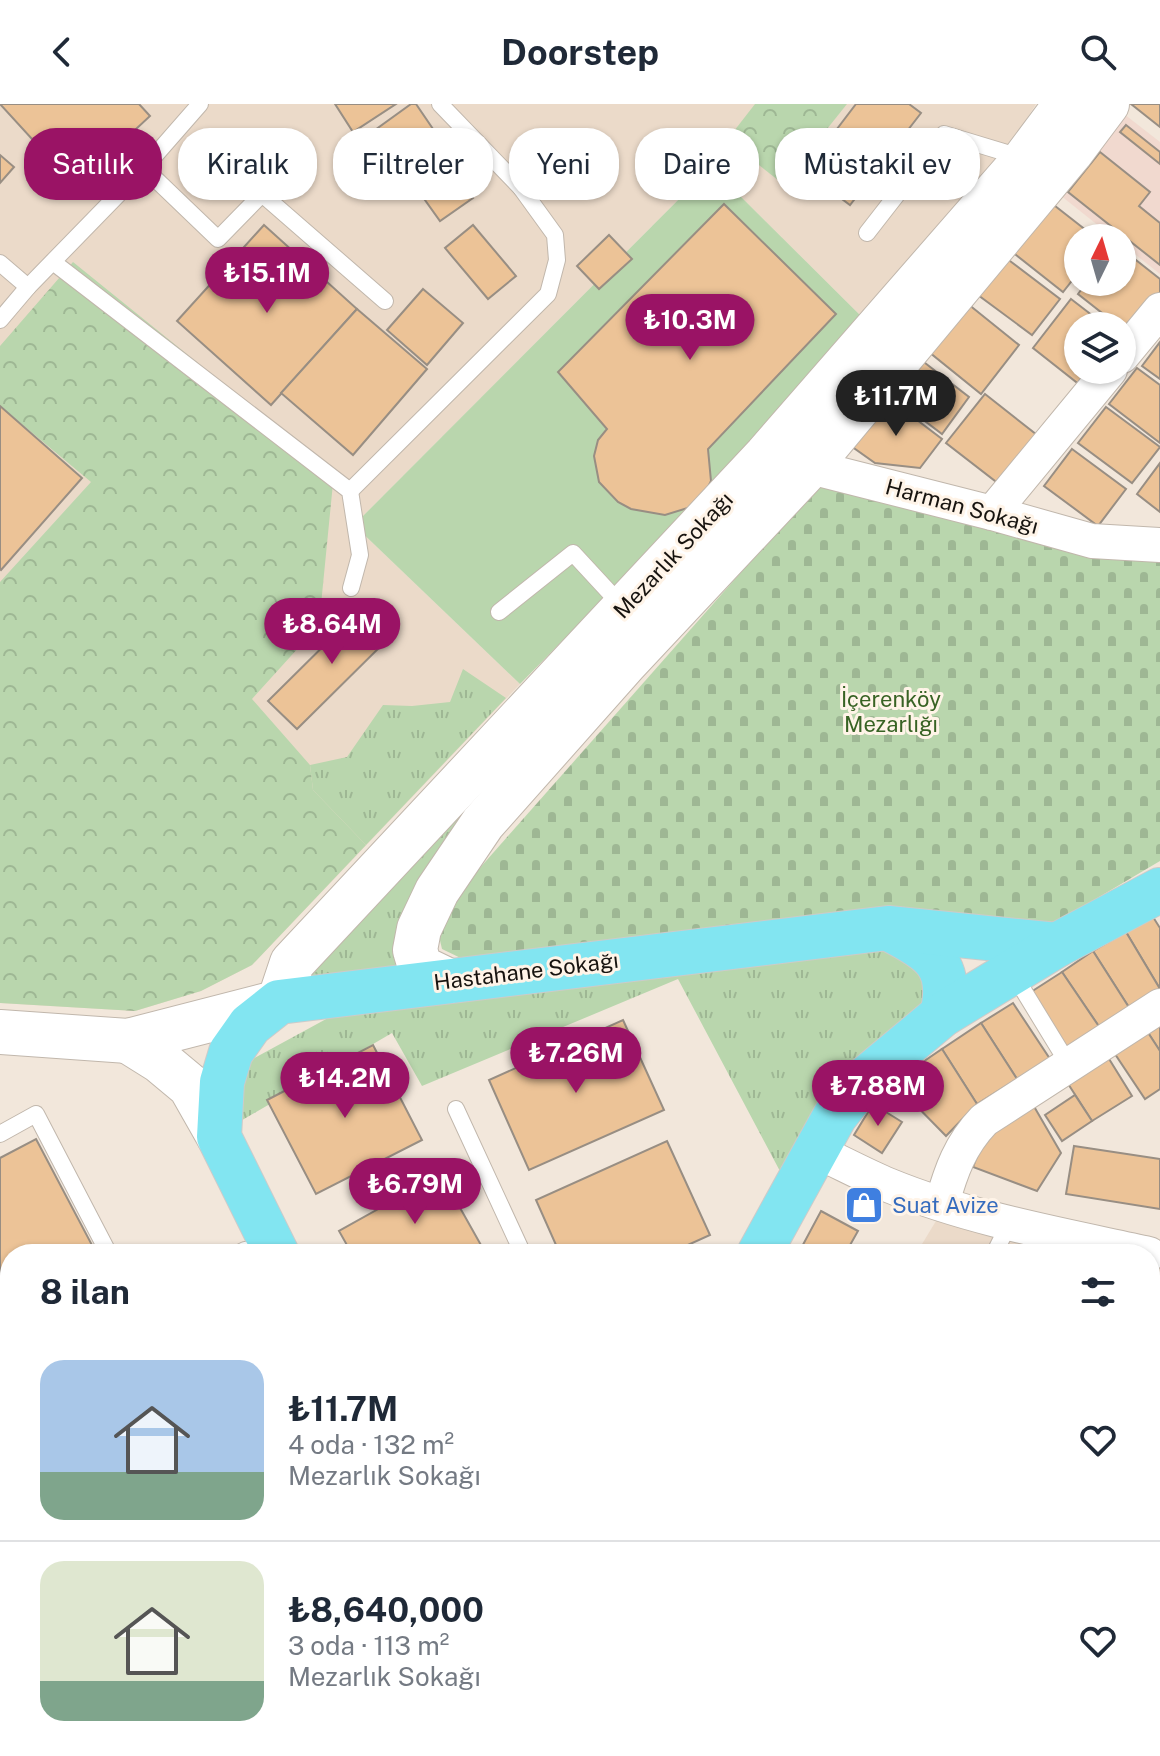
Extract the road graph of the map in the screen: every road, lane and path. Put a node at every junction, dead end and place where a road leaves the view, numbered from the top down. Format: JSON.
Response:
{"nodes":[{"id":1,"x":200,"y":104,"type":"edge"},
{"id":2,"x":440,"y":104,"type":"edge"},
{"id":3,"x":1066,"y":104,"type":"edge"},
{"id":4,"x":1107,"y":104,"type":"edge"},
{"id":5,"x":162,"y":147,"type":"edge"},
{"id":6,"x":1025,"y":159,"type":"junction"},
{"id":7,"x":509,"y":176,"type":"edge"},
{"id":8,"x":162,"y":185,"type":"edge"},
{"id":9,"x":113,"y":200,"type":"edge"},
{"id":10,"x":530,"y":200,"type":"edge"},
{"id":11,"x":867,"y":233,"type":"dead end"},
{"id":12,"x":53,"y":262,"type":"junction"},
{"id":13,"x":0,"y":263,"type":"edge"},
{"id":14,"x":28,"y":287,"type":"junction"},
{"id":15,"x":385,"y":301,"type":"dead end"},
{"id":16,"x":1160,"y":310,"type":"edge"},
{"id":17,"x":0,"y":320,"type":"edge"},
{"id":18,"x":1136,"y":339,"type":"edge"},
{"id":19,"x":1098,"y":384,"type":"edge"},
{"id":20,"x":766,"y":456,"type":"junction"},
{"id":21,"x":809,"y":467,"type":"junction"},
{"id":22,"x":350,"y":491,"type":"junction"},
{"id":23,"x":992,"y":513,"type":"junction"},
{"id":24,"x":1160,"y":545,"type":"edge"},
{"id":25,"x":351,"y":588,"type":"dead end"},
{"id":26,"x":623,"y":607,"type":"junction"},
{"id":27,"x":499,"y":612,"type":"dead end"},
{"id":28,"x":1160,"y":890,"type":"edge"},
{"id":29,"x":888,"y":928,"type":"junction"},
{"id":30,"x":1057,"y":945,"type":"junction"},
{"id":31,"x":1013,"y":973,"type":"junction"},
{"id":32,"x":449,"y":981,"type":"junction"},
{"id":33,"x":279,"y":1002,"type":"junction"},
{"id":34,"x":1160,"y":1006,"type":"edge"},
{"id":35,"x":942,"y":1015,"type":"junction"},
{"id":36,"x":0,"y":1032,"type":"edge"},
{"id":37,"x":128,"y":1041,"type":"junction"},
{"id":38,"x":1069,"y":1065,"type":"junction"},
{"id":39,"x":456,"y":1109,"type":"dead end"},
{"id":40,"x":0,"y":1134,"type":"edge"},
{"id":41,"x":219,"y":1137,"type":"junction"},
{"id":42,"x":816,"y":1151,"type":"junction"},
{"id":43,"x":942,"y":1203,"type":"junction"},
{"id":44,"x":1009,"y":1224,"type":"junction"},
{"id":45,"x":104,"y":1244,"type":"edge"},
{"id":46,"x":272,"y":1244,"type":"edge"},
{"id":47,"x":518,"y":1244,"type":"edge"},
{"id":48,"x":765,"y":1244,"type":"edge"},
{"id":49,"x":999,"y":1244,"type":"edge"},
{"id":50,"x":1103,"y":1244,"type":"edge"}],
"edges":[{"from":1,"to":5,"type":"lane"},
{"from":2,"to":7,"type":"lane"},
{"from":3,"to":6,"type":"main road","name":"Mezarlık Sokağı"},
{"from":4,"to":21,"type":"main road","name":"Mezarlık Sokağı"},
{"from":6,"to":11,"type":"lane"},
{"from":6,"to":20,"type":"main road","name":"Mezarlık Sokağı"},
{"from":8,"to":15,"type":"lane"},
{"from":9,"to":12,"type":"lane"},
{"from":10,"to":22,"type":"lane"},
{"from":12,"to":14,"type":"lane"},
{"from":12,"to":22,"type":"lane"},
{"from":13,"to":14,"type":"lane"},
{"from":14,"to":17,"type":"lane"},
{"from":16,"to":18,"type":"street"},
{"from":19,"to":23,"type":"street"},
{"from":20,"to":21,"type":"street","name":"Harman Sokağı"},
{"from":20,"to":26,"type":"main road","name":"Mezarlık Sokağı"},
{"from":21,"to":23,"type":"street","name":"Harman Sokağı"},
{"from":21,"to":32,"type":"main road","name":"Mezarlık Sokağı"},
{"from":22,"to":25,"type":"lane"},
{"from":23,"to":24,"type":"street","name":"Harman Sokağı"},
{"from":26,"to":27,"type":"lane"},
{"from":26,"to":33,"type":"main road","name":"Mezarlık Sokağı"},
{"from":28,"to":30,"type":"main road"},
{"from":29,"to":30,"type":"main road","name":"Hastahane Sokağı"},
{"from":29,"to":32,"type":"main road","name":"Hastahane Sokağı"},
{"from":29,"to":35,"type":"main road"},
{"from":30,"to":31,"type":"main road"},
{"from":31,"to":35,"type":"main road"},
{"from":31,"to":38,"type":"lane"},
{"from":32,"to":33,"type":"main road","name":"Hastahane Sokağı"},
{"from":33,"to":37,"type":"main road","name":"Hastahane Sokağı"},
{"from":33,"to":41,"type":"main road"},
{"from":34,"to":38,"type":"street"},
{"from":35,"to":42,"type":"main road"},
{"from":36,"to":37,"type":"main road","name":"Hastahane Sokağı"},
{"from":37,"to":41,"type":"main road"},
{"from":38,"to":43,"type":"street"},
{"from":39,"to":47,"type":"lane"},
{"from":40,"to":45,"type":"lane"},
{"from":41,"to":46,"type":"main road"},
{"from":42,"to":43,"type":"street"},
{"from":42,"to":48,"type":"main road"},
{"from":43,"to":44,"type":"street"},
{"from":44,"to":49,"type":"lane"},
{"from":44,"to":50,"type":"street"}]}
